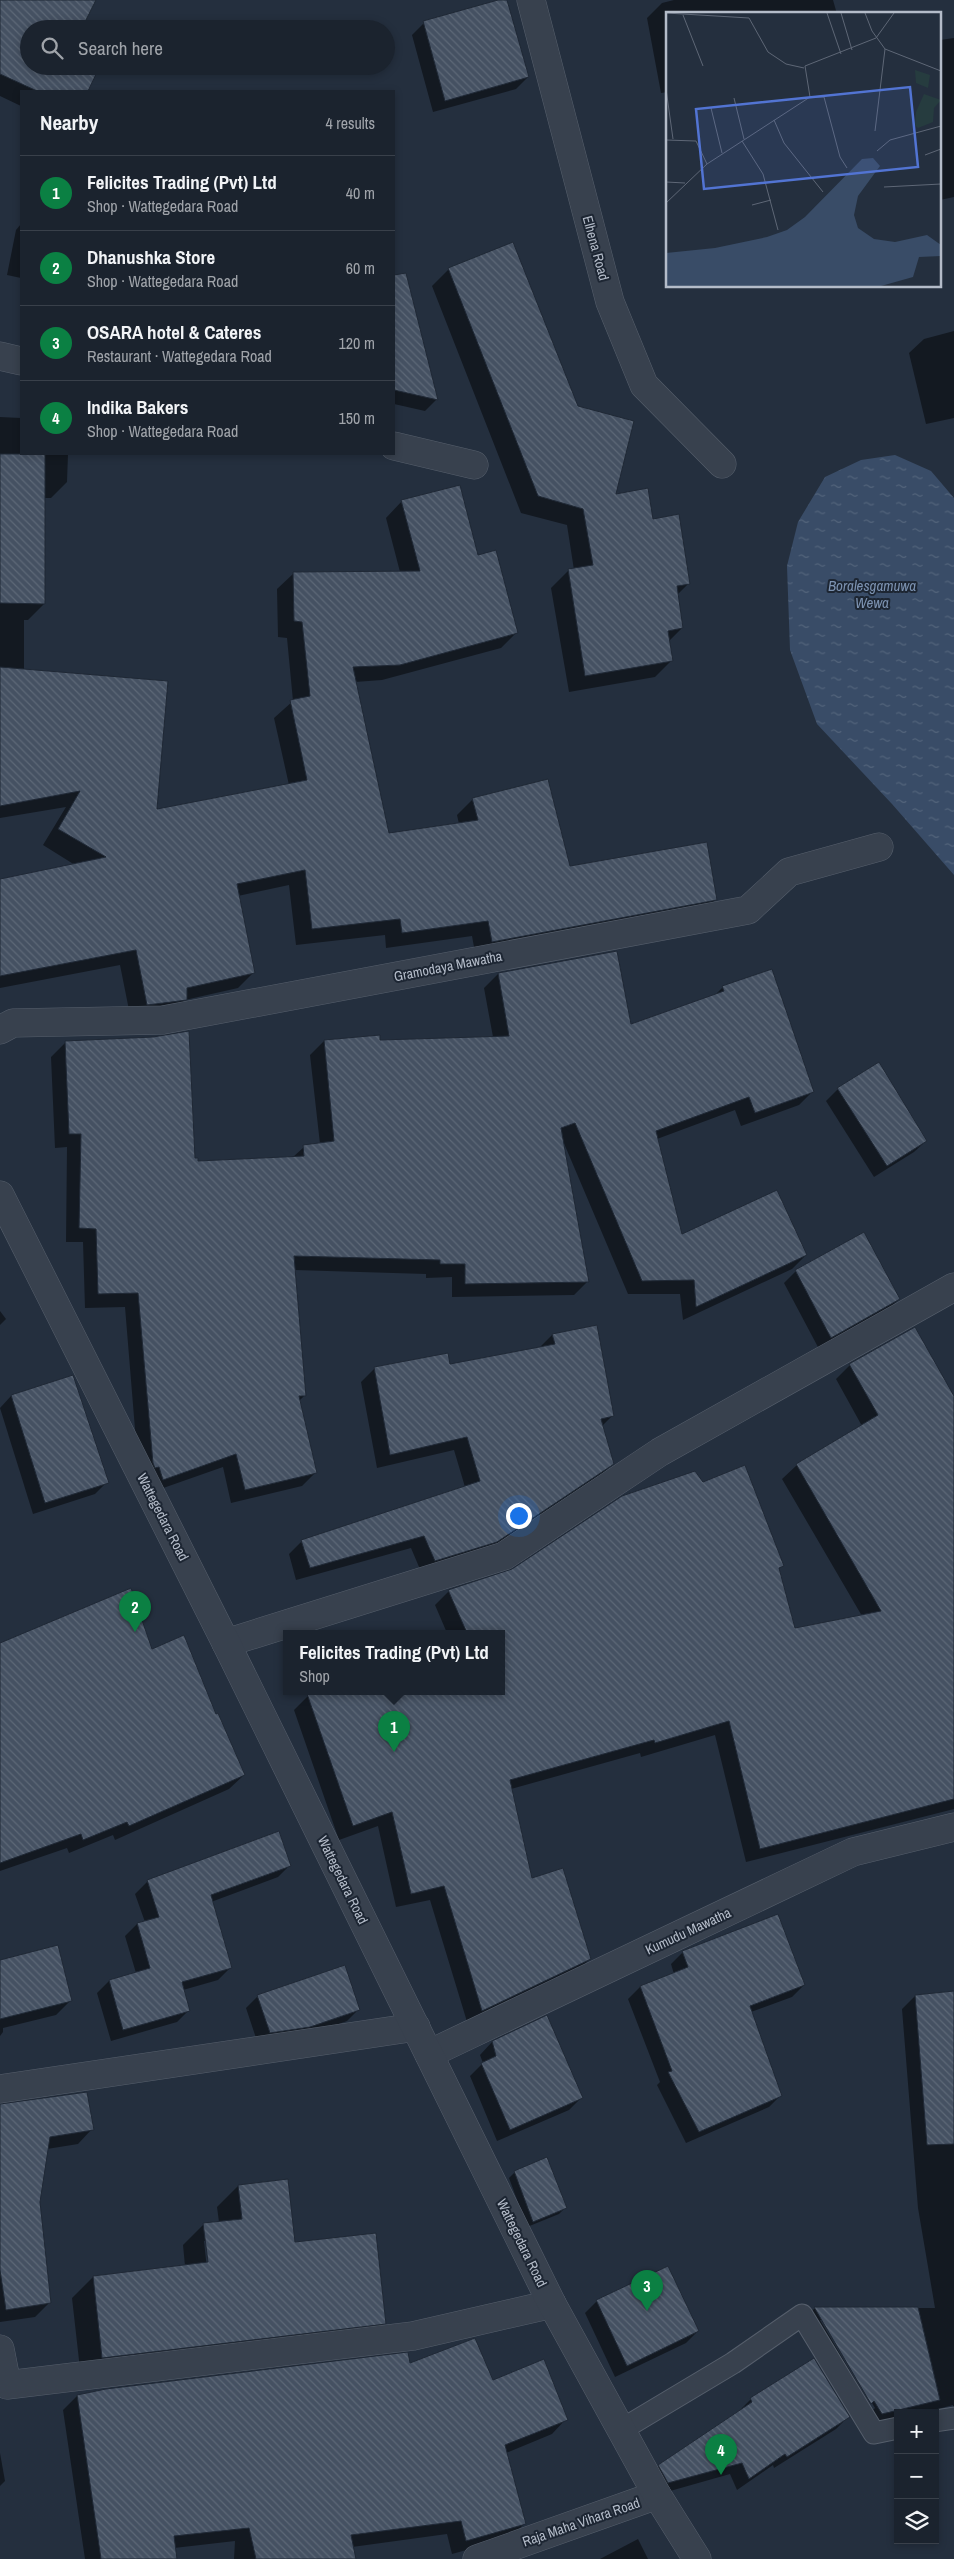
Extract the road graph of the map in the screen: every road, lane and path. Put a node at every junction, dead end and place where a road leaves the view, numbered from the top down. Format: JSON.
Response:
{"nodes":[{"id":1,"x":530,"y":0,"type":"edge"},
{"id":2,"x":0,"y":356,"type":"edge"},
{"id":3,"x":20,"y":361,"type":"edge"},
{"id":4,"x":395,"y":446,"type":"edge"},
{"id":5,"x":722,"y":464,"type":"dead end"},
{"id":6,"x":474,"y":465,"type":"dead end"},
{"id":7,"x":879,"y":847,"type":"dead end"},
{"id":8,"x":0,"y":1030,"type":"edge"},
{"id":9,"x":1,"y":1193,"type":"edge"},
{"id":10,"x":954,"y":1288,"type":"edge"},
{"id":11,"x":226,"y":1644,"type":"junction"},
{"id":12,"x":954,"y":1827,"type":"edge"},
{"id":13,"x":416,"y":2027,"type":"junction"},
{"id":14,"x":429,"y":2054,"type":"junction"},
{"id":15,"x":0,"y":2089,"type":"edge"},
{"id":16,"x":552,"y":2304,"type":"junction"},
{"id":17,"x":0,"y":2349,"type":"edge"},
{"id":18,"x":954,"y":2418,"type":"edge"},
{"id":19,"x":939,"y":2420,"type":"edge"},
{"id":20,"x":894,"y":2429,"type":"edge"},
{"id":21,"x":621,"y":2430,"type":"junction"},
{"id":22,"x":658,"y":2495,"type":"junction"},
{"id":23,"x":477,"y":2559,"type":"edge"},
{"id":24,"x":697,"y":2559,"type":"edge"}],
"edges":[{"from":1,"to":5,"type":"street","name":"Elhena Road"},
{"from":2,"to":3,"type":"street"},
{"from":4,"to":6,"type":"street"},
{"from":7,"to":8,"type":"street","name":"Gramodaya Mawatha"},
{"from":9,"to":11,"type":"street","name":"Wattegedara Road"},
{"from":10,"to":11,"type":"street"},
{"from":11,"to":13,"type":"street","name":"Wattegedara Road"},
{"from":12,"to":14,"type":"street","name":"Kumudu Mawatha"},
{"from":13,"to":14,"type":"street","name":"Wattegedara Road"},
{"from":13,"to":15,"type":"street"},
{"from":14,"to":16,"type":"street","name":"Wattegedara Road"},
{"from":16,"to":17,"type":"street"},
{"from":16,"to":21,"type":"street","name":"Wattegedara Road"},
{"from":18,"to":19,"type":"lane"},
{"from":20,"to":21,"type":"lane"},
{"from":21,"to":22,"type":"street","name":"Wattegedara Road"},
{"from":22,"to":23,"type":"street","name":"Raja Maha Vihara Road"},
{"from":22,"to":24,"type":"street","name":"Wattegedara Road"}]}
